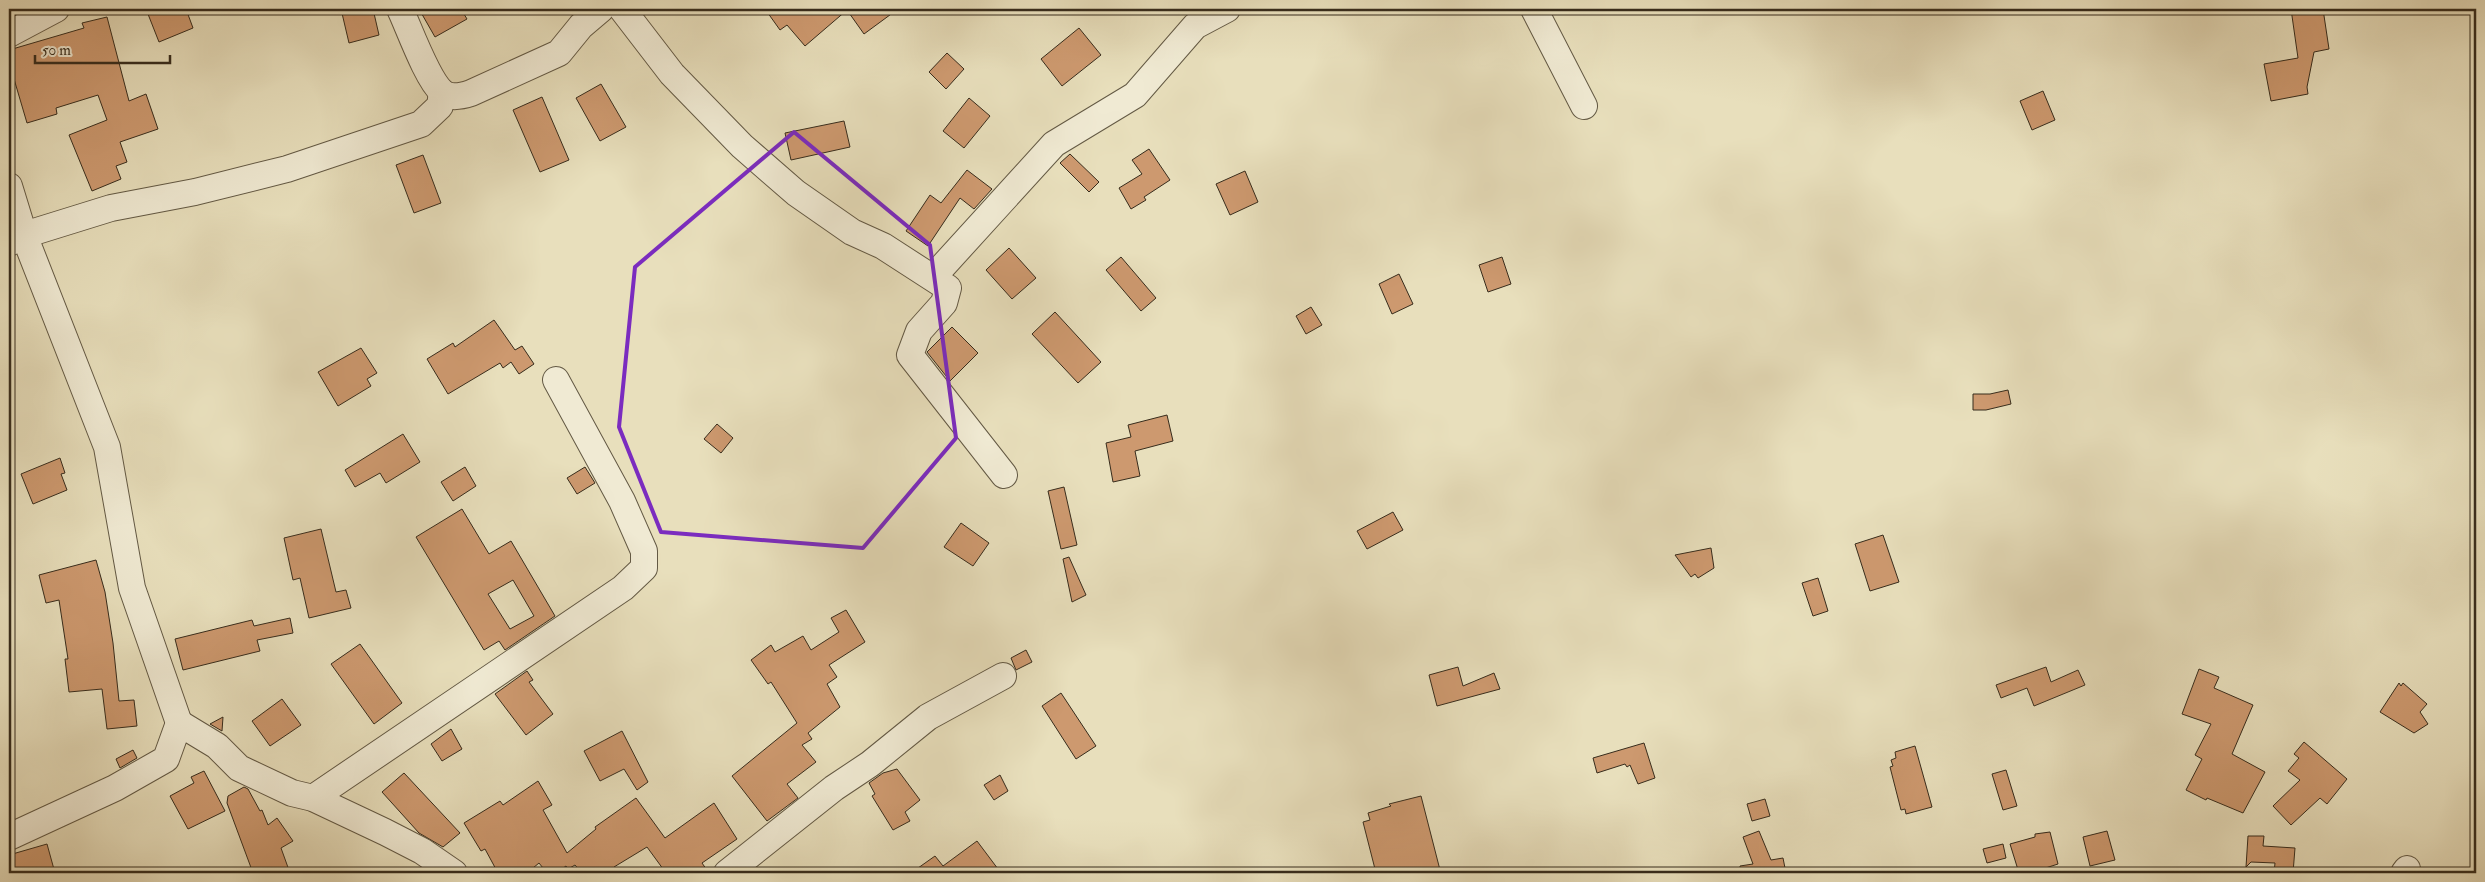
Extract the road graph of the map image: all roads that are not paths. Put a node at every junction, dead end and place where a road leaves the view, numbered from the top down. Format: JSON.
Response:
{"nodes":[{"id":1,"x":56,"y":9,"type":"edge"},
{"id":2,"x":400,"y":9,"type":"edge"},
{"id":3,"x":601,"y":9,"type":"edge"},
{"id":4,"x":622,"y":9,"type":"edge"},
{"id":5,"x":1227,"y":9,"type":"edge"},
{"id":6,"x":1534,"y":9,"type":"edge"},
{"id":7,"x":9,"y":34,"type":"edge"},
{"id":8,"x":442,"y":92,"type":"junction"},
{"id":9,"x":1584,"y":106,"type":"dead end"},
{"id":10,"x":9,"y":186,"type":"edge"},
{"id":11,"x":16,"y":239,"type":"edge"},
{"id":12,"x":933,"y":277,"type":"junction"},
{"id":13,"x":556,"y":380,"type":"dead end"},
{"id":14,"x":1004,"y":475,"type":"dead end"},
{"id":15,"x":1003,"y":676,"type":"dead end"},
{"id":16,"x":179,"y":723,"type":"junction"},
{"id":17,"x":313,"y":798,"type":"junction"},
{"id":18,"x":9,"y":837,"type":"edge"},
{"id":19,"x":454,"y":873,"type":"edge"},
{"id":20,"x":727,"y":873,"type":"edge"}],
"edges":[{"from":1,"to":7,"type":"street"},
{"from":2,"to":8,"type":"street"},
{"from":3,"to":8,"type":"street"},
{"from":4,"to":12,"type":"street"},
{"from":5,"to":12,"type":"street"},
{"from":6,"to":9,"type":"street"},
{"from":8,"to":11,"type":"street"},
{"from":10,"to":11,"type":"street"},
{"from":11,"to":16,"type":"street"},
{"from":12,"to":14,"type":"street"},
{"from":13,"to":17,"type":"street"},
{"from":15,"to":20,"type":"street"},
{"from":16,"to":17,"type":"street"},
{"from":16,"to":18,"type":"street"},
{"from":17,"to":19,"type":"street"}]}
